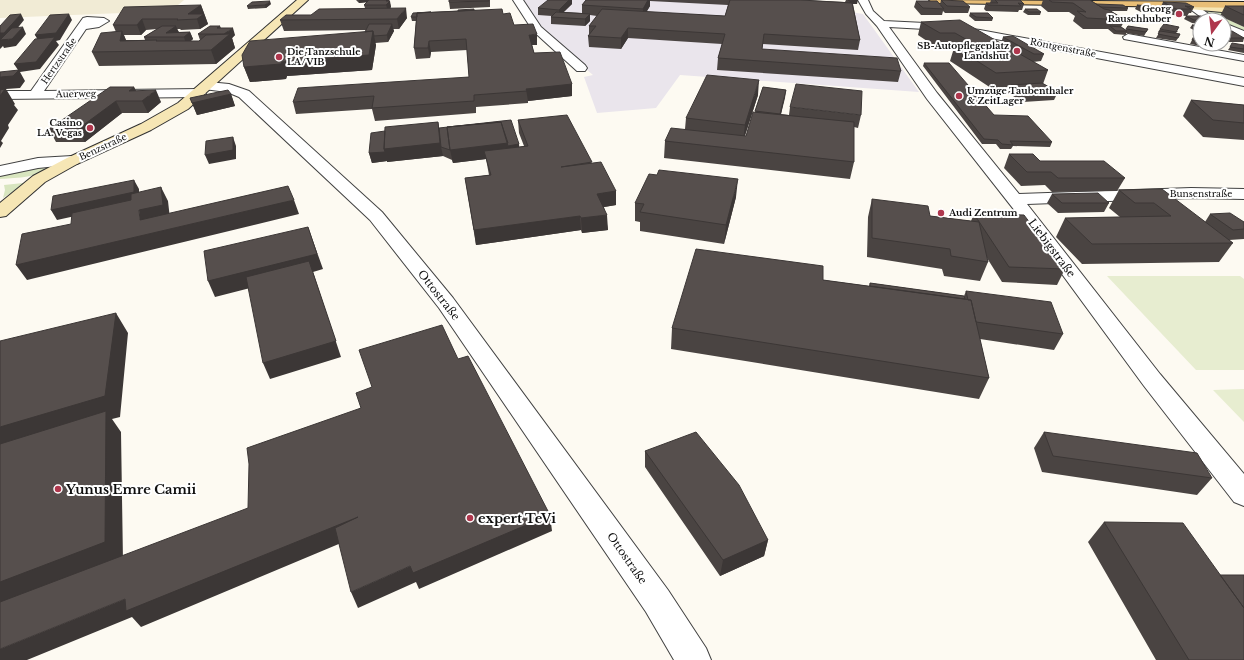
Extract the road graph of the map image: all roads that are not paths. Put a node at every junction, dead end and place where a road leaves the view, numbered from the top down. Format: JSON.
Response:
{"nodes":[{"id":1,"x":303,"y":0,"type":"edge"},
{"id":2,"x":518,"y":0,"type":"edge"},
{"id":3,"x":863,"y":0,"type":"edge"},
{"id":4,"x":934,"y":0,"type":"edge"},
{"id":5,"x":1169,"y":5,"type":"junction"},
{"id":6,"x":1193,"y":7,"type":"junction"},
{"id":7,"x":1242,"y":7,"type":"edge"},
{"id":8,"x":855,"y":10,"type":"edge"},
{"id":9,"x":870,"y":12,"type":"junction"},
{"id":10,"x":1200,"y":12,"type":"edge"},
{"id":11,"x":881,"y":24,"type":"junction"},
{"id":12,"x":83,"y":26,"type":"dead end"},
{"id":13,"x":1232,"y":30,"type":"edge"},
{"id":14,"x":1244,"y":36,"type":"edge"},
{"id":15,"x":1128,"y":37,"type":"edge"},
{"id":16,"x":1244,"y":58,"type":"edge"},
{"id":17,"x":581,"y":68,"type":"dead end"},
{"id":18,"x":1244,"y":82,"type":"edge"},
{"id":19,"x":204,"y":89,"type":"junction"},
{"id":20,"x":0,"y":95,"type":"edge"},
{"id":21,"x":35,"y":95,"type":"junction"},
{"id":22,"x":72,"y":161,"type":"junction"},
{"id":23,"x":0,"y":171,"type":"edge"},
{"id":24,"x":40,"y":179,"type":"junction"},
{"id":25,"x":0,"y":182,"type":"edge"},
{"id":26,"x":1244,"y":194,"type":"edge"},
{"id":27,"x":1015,"y":199,"type":"junction"},
{"id":28,"x":0,"y":212,"type":"edge"},
{"id":29,"x":1244,"y":494,"type":"edge"},
{"id":30,"x":694,"y":660,"type":"edge"}],
"edges":[{"from":1,"to":19,"type":"street"},
{"from":2,"to":17,"type":"street"},
{"from":3,"to":9,"type":"street","name":"Liebigstraße"},
{"from":4,"to":5,"type":"main road"},
{"from":5,"to":6,"type":"street"},
{"from":5,"to":7,"type":"main road"},
{"from":6,"to":7,"type":"street"},
{"from":6,"to":10,"type":"street"},
{"from":8,"to":9,"type":"street"},
{"from":9,"to":11,"type":"street","name":"Liebigstraße"},
{"from":11,"to":18,"type":"street","name":"Röntgenstraße"},
{"from":11,"to":27,"type":"street","name":"Liebigstraße"},
{"from":12,"to":21,"type":"street","name":"Hertzstraße"},
{"from":13,"to":14,"type":"street"},
{"from":15,"to":16,"type":"street"},
{"from":19,"to":21,"type":"street","name":"Auerweg"},
{"from":19,"to":22,"type":"street","name":"Benzstraße"},
{"from":19,"to":30,"type":"street","name":"Ottostraße"},
{"from":20,"to":21,"type":"street","name":"Auerweg"},
{"from":22,"to":23,"type":"street"},
{"from":22,"to":24,"type":"street","name":"Benzstraße"},
{"from":24,"to":25,"type":"street"},
{"from":24,"to":28,"type":"street","name":"Benzstraße"},
{"from":26,"to":27,"type":"street","name":"Bunsenstraße"},
{"from":27,"to":29,"type":"street","name":"Liebigstraße"}]}
